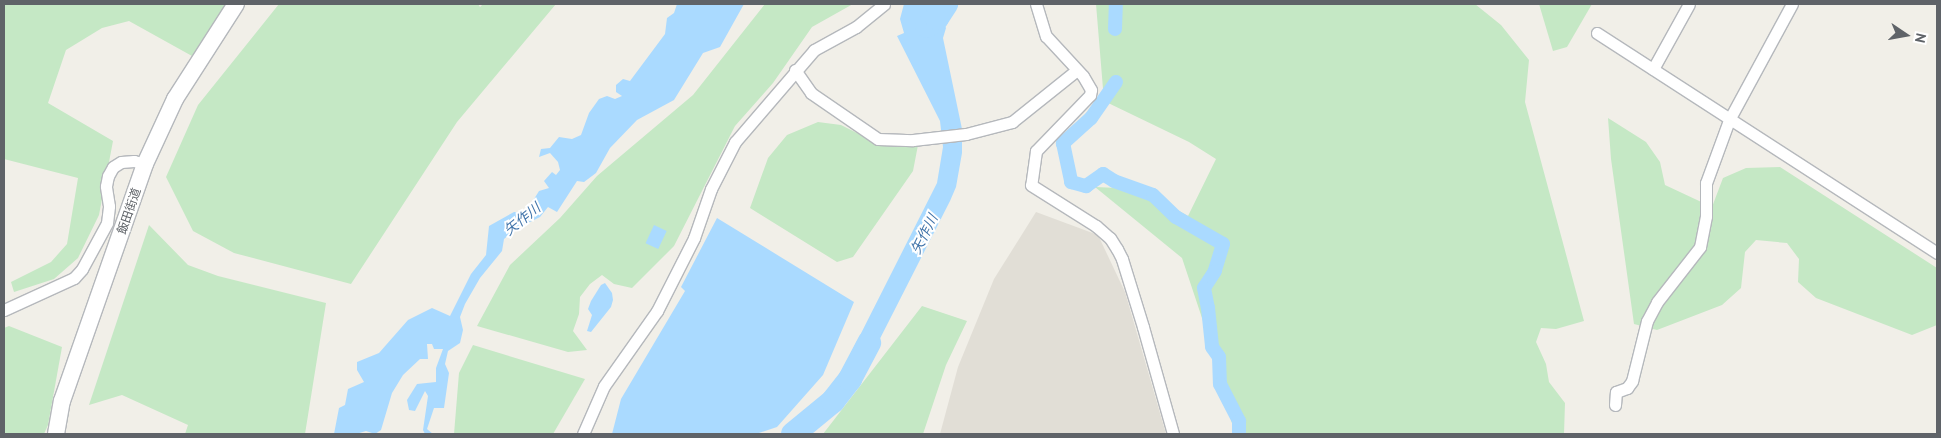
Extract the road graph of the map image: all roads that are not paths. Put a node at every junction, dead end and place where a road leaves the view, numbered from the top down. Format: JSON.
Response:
{"nodes":[{"id":1,"x":236,"y":4,"type":"edge"},
{"id":2,"x":884,"y":4,"type":"edge"},
{"id":3,"x":1036,"y":4,"type":"edge"},
{"id":4,"x":1689,"y":4,"type":"edge"},
{"id":5,"x":1792,"y":4,"type":"edge"},
{"id":6,"x":1597,"y":33,"type":"dead end"},
{"id":7,"x":1653,"y":69,"type":"junction"},
{"id":8,"x":795,"y":70,"type":"junction"},
{"id":9,"x":1077,"y":70,"type":"junction"},
{"id":10,"x":1730,"y":120,"type":"junction"},
{"id":11,"x":145,"y":164,"type":"junction"},
{"id":12,"x":1937,"y":253,"type":"edge"},
{"id":13,"x":4,"y":310,"type":"edge"},
{"id":14,"x":1616,"y":405,"type":"dead end"},
{"id":15,"x":56,"y":434,"type":"edge"},
{"id":16,"x":583,"y":434,"type":"edge"},
{"id":17,"x":1173,"y":434,"type":"edge"}],
"edges":[{"from":1,"to":11,"type":"street","name":"飯田街道"},
{"from":2,"to":8,"type":"street"},
{"from":3,"to":9,"type":"street"},
{"from":4,"to":7,"type":"street"},
{"from":5,"to":10,"type":"street"},
{"from":6,"to":7,"type":"street"},
{"from":7,"to":10,"type":"street"},
{"from":8,"to":9,"type":"street"},
{"from":8,"to":16,"type":"street"},
{"from":9,"to":17,"type":"street"},
{"from":10,"to":12,"type":"street"},
{"from":10,"to":14,"type":"street"},
{"from":11,"to":13,"type":"street"},
{"from":11,"to":15,"type":"street","name":"飯田街道"}]}
